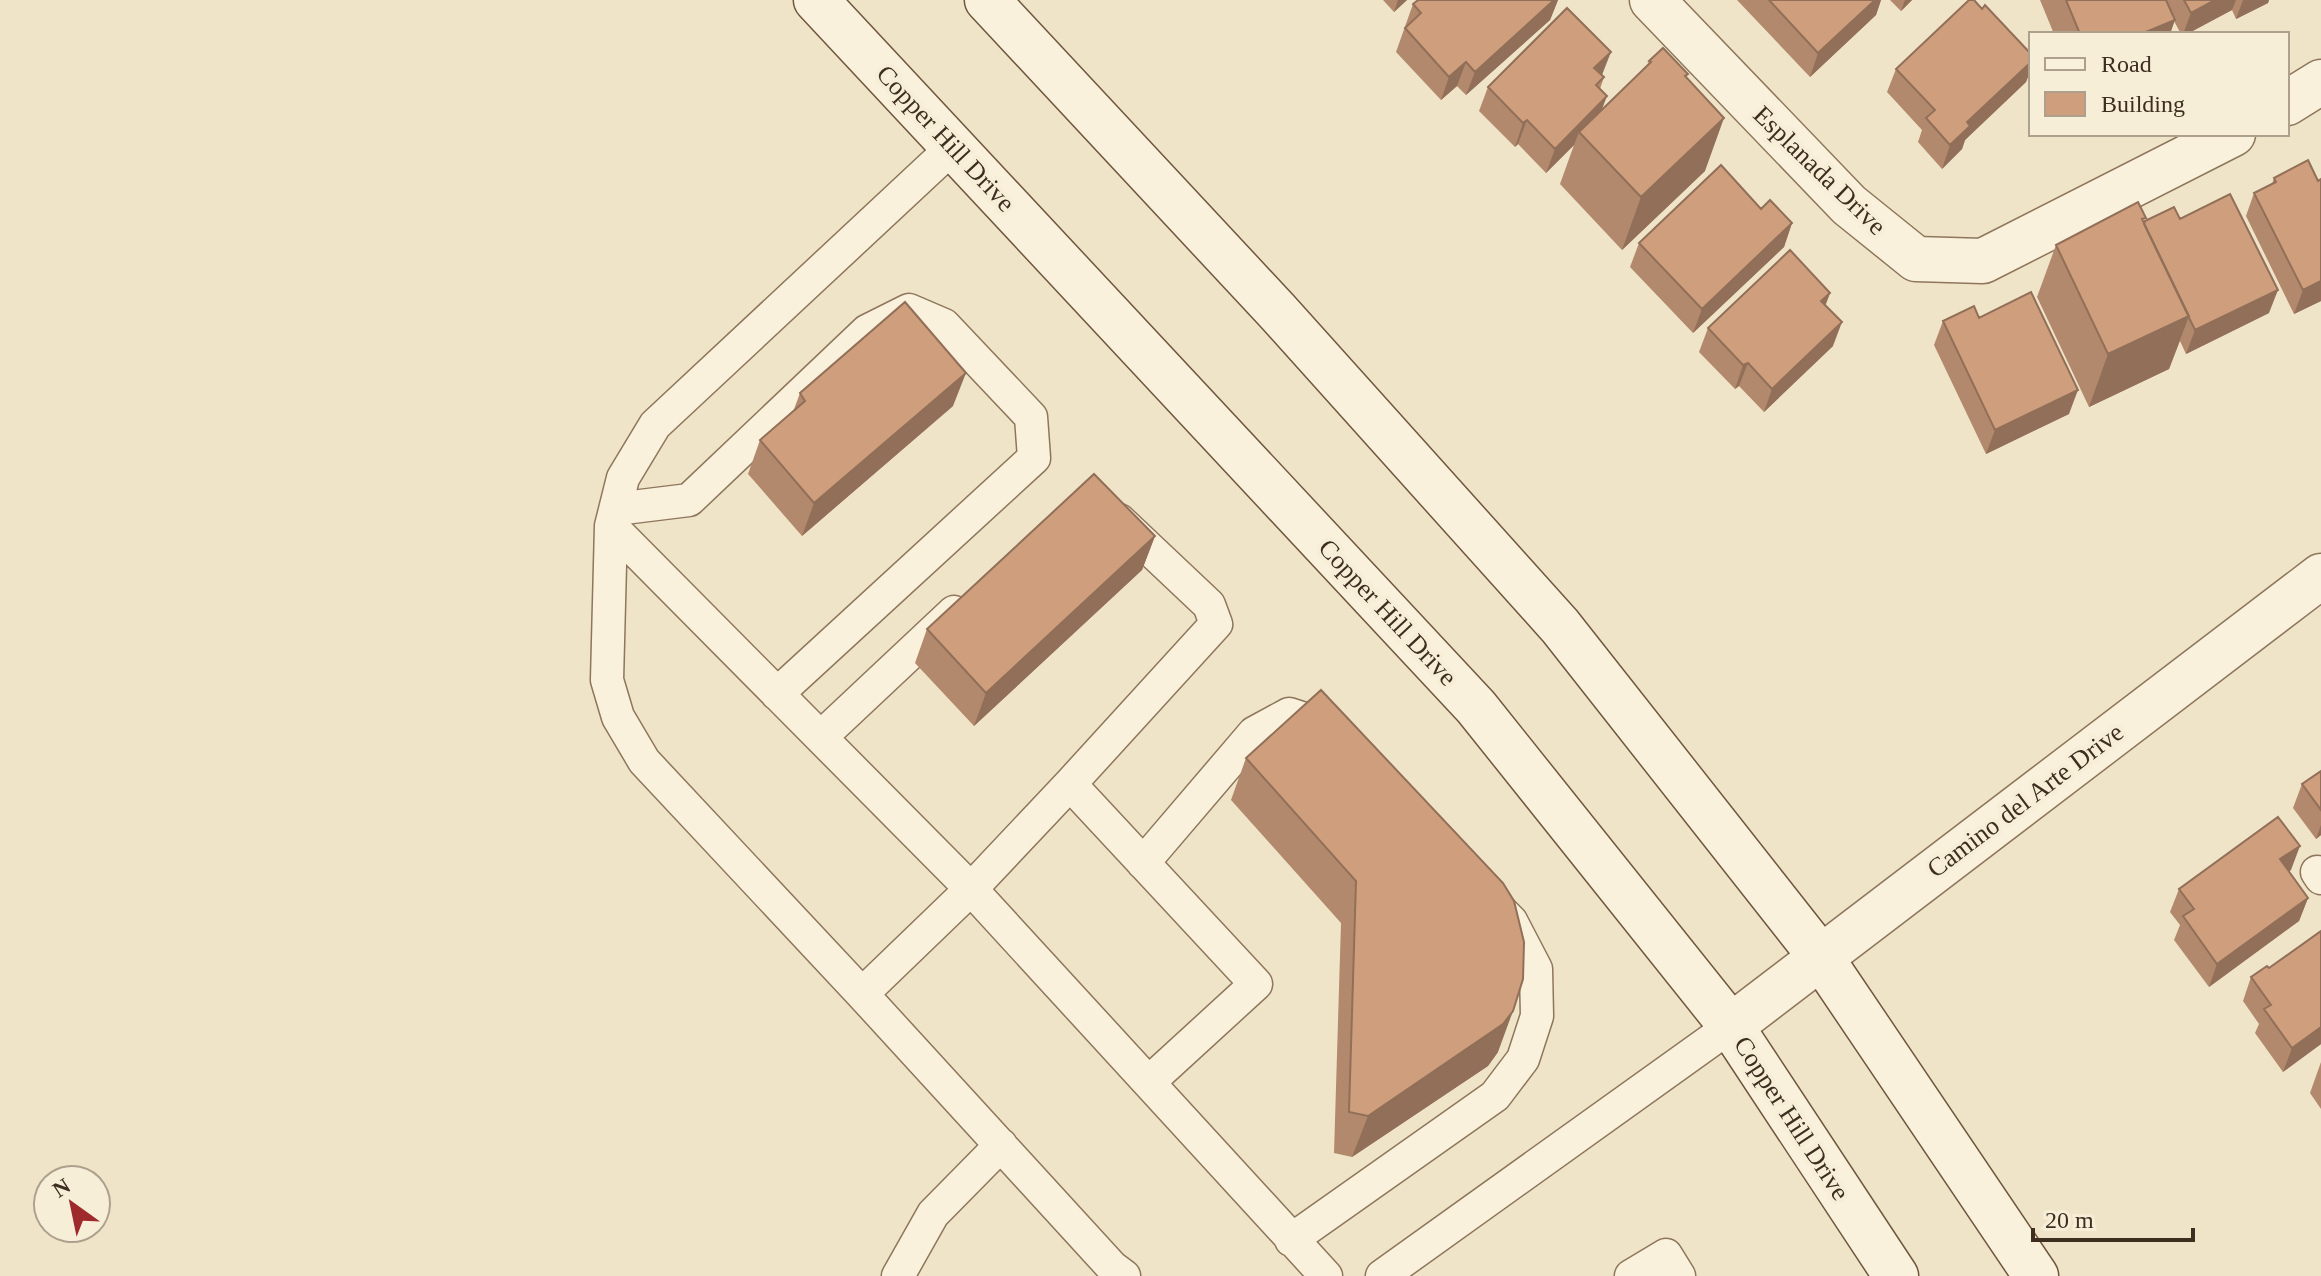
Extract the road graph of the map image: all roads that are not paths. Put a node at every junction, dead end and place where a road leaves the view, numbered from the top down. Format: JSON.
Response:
{"nodes":[{"id":1,"x":816,"y":0,"type":"edge"},
{"id":2,"x":987,"y":0,"type":"edge"},
{"id":3,"x":1652,"y":0,"type":"edge"},
{"id":4,"x":2321,"y":82,"type":"edge"},
{"id":5,"x":2289,"y":102,"type":"edge"},
{"id":6,"x":2229,"y":136,"type":"edge"},
{"id":7,"x":954,"y":146,"type":"junction"},
{"id":8,"x":1099,"y":501,"type":"edge"},
{"id":9,"x":614,"y":518,"type":"junction"},
{"id":10,"x":2321,"y":576,"type":"edge"},
{"id":11,"x":979,"y":589,"type":"edge"},
{"id":12,"x":777,"y":694,"type":"junction"},
{"id":13,"x":822,"y":736,"type":"junction"},
{"id":14,"x":1354,"y":750,"type":"edge"},
{"id":15,"x":1070,"y":784,"type":"junction"},
{"id":16,"x":1143,"y":863,"type":"junction"},
{"id":17,"x":1479,"y":887,"type":"edge"},
{"id":18,"x":971,"y":889,"type":"junction"},
{"id":19,"x":1820,"y":956,"type":"junction"},
{"id":20,"x":862,"y":994,"type":"junction"},
{"id":21,"x":1731,"y":1026,"type":"junction"},
{"id":22,"x":1149,"y":1082,"type":"junction"},
{"id":23,"x":1001,"y":1145,"type":"junction"},
{"id":24,"x":1291,"y":1240,"type":"junction"},
{"id":25,"x":898,"y":1276,"type":"edge"},
{"id":26,"x":1124,"y":1276,"type":"edge"},
{"id":27,"x":1326,"y":1276,"type":"edge"},
{"id":28,"x":1382,"y":1276,"type":"edge"},
{"id":29,"x":1631,"y":1276,"type":"edge"},
{"id":30,"x":1679,"y":1276,"type":"edge"},
{"id":31,"x":1896,"y":1276,"type":"edge"},
{"id":32,"x":2036,"y":1276,"type":"edge"}],
"edges":[{"from":1,"to":7,"type":"main road","name":"Copper Hill Drive"},
{"from":2,"to":19,"type":"main road"},
{"from":3,"to":6,"type":"main road","name":"Esplanada Drive"},
{"from":4,"to":5,"type":"main road"},
{"from":7,"to":9,"type":"lane"},
{"from":7,"to":21,"type":"main road","name":"Copper Hill Drive"},
{"from":8,"to":15,"type":"lane"},
{"from":9,"to":12,"type":"lane"},
{"from":9,"to":12,"type":"lane"},
{"from":9,"to":20,"type":"lane"},
{"from":10,"to":19,"type":"main road","name":"Camino del Arte Drive"},
{"from":11,"to":13,"type":"lane"},
{"from":12,"to":13,"type":"lane"},
{"from":13,"to":18,"type":"lane"},
{"from":14,"to":16,"type":"lane"},
{"from":15,"to":16,"type":"lane"},
{"from":15,"to":18,"type":"lane"},
{"from":16,"to":22,"type":"lane"},
{"from":17,"to":24,"type":"lane"},
{"from":18,"to":20,"type":"lane"},
{"from":18,"to":22,"type":"lane"},
{"from":19,"to":21,"type":"main road","name":"Camino del Arte Drive"},
{"from":19,"to":32,"type":"main road"},
{"from":20,"to":23,"type":"lane"},
{"from":21,"to":28,"type":"lane"},
{"from":21,"to":31,"type":"main road","name":"Copper Hill Drive"},
{"from":22,"to":24,"type":"lane"},
{"from":23,"to":25,"type":"lane"},
{"from":23,"to":26,"type":"lane"},
{"from":24,"to":27,"type":"lane"},
{"from":29,"to":30,"type":"lane"}]}
